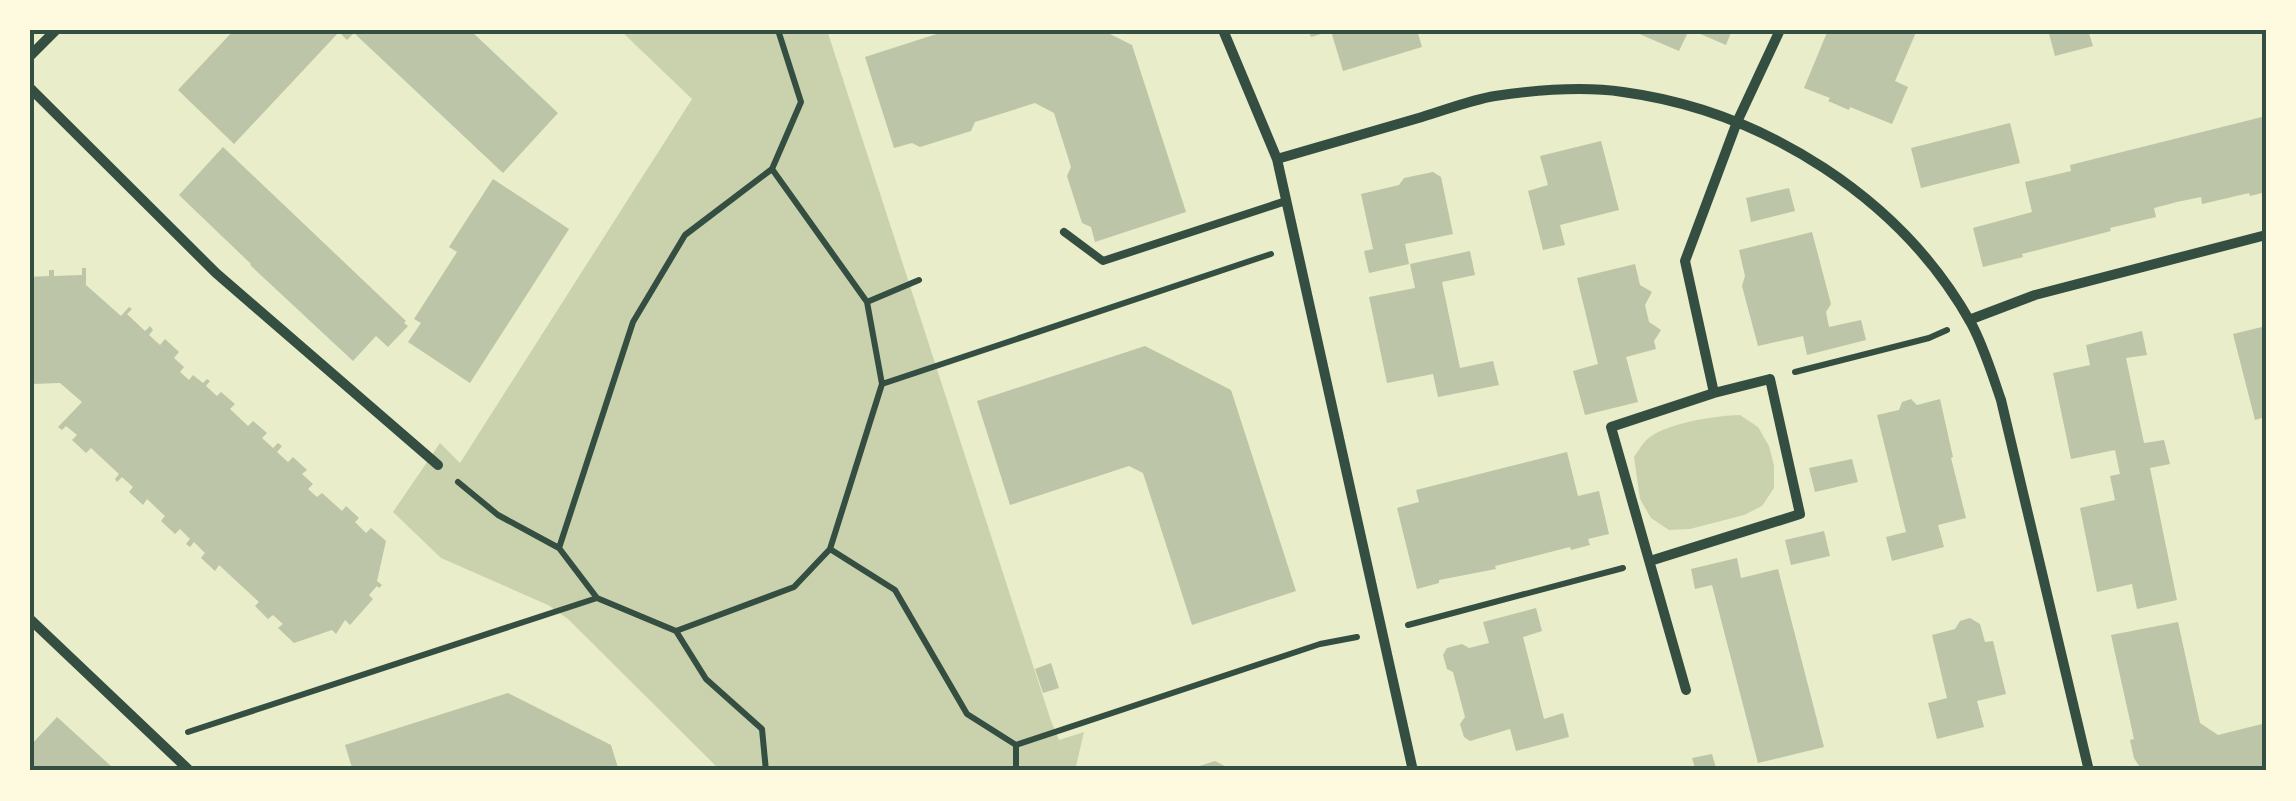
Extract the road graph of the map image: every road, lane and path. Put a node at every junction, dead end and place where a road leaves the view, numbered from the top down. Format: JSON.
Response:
{"nodes":[{"id":1,"x":56,"y":30,"type":"edge"},
{"id":2,"x":778,"y":30,"type":"edge"},
{"id":3,"x":1223,"y":30,"type":"edge"},
{"id":4,"x":1780,"y":30,"type":"edge"},
{"id":5,"x":30,"y":56,"type":"edge"},
{"id":6,"x":30,"y":88,"type":"edge"},
{"id":7,"x":1737,"y":122,"type":"junction"},
{"id":8,"x":1276,"y":159,"type":"junction"},
{"id":9,"x":772,"y":170,"type":"junction"},
{"id":10,"x":1286,"y":201,"type":"junction"},
{"id":11,"x":1064,"y":232,"type":"dead end"},
{"id":12,"x":2266,"y":235,"type":"edge"},
{"id":13,"x":1296,"y":245,"type":"junction"},
{"id":14,"x":919,"y":280,"type":"dead end"},
{"id":15,"x":867,"y":302,"type":"junction"},
{"id":16,"x":1969,"y":320,"type":"junction"},
{"id":17,"x":1770,"y":379,"type":"junction"},
{"id":18,"x":882,"y":384,"type":"junction"},
{"id":19,"x":1714,"y":392,"type":"junction"},
{"id":20,"x":438,"y":465,"type":"joint"},
{"id":21,"x":559,"y":548,"type":"junction"},
{"id":22,"x":830,"y":549,"type":"junction"},
{"id":23,"x":1650,"y":561,"type":"junction"},
{"id":24,"x":597,"y":598,"type":"junction"},
{"id":25,"x":30,"y":619,"type":"edge"},
{"id":26,"x":676,"y":631,"type":"junction"},
{"id":27,"x":1382,"y":632,"type":"junction"},
{"id":28,"x":1686,"y":690,"type":"dead end"},
{"id":29,"x":158,"y":742,"type":"junction"},
{"id":30,"x":1016,"y":745,"type":"junction"},
{"id":31,"x":190,"y":771,"type":"edge"},
{"id":32,"x":766,"y":771,"type":"edge"},
{"id":33,"x":1016,"y":771,"type":"edge"},
{"id":34,"x":1413,"y":771,"type":"edge"},
{"id":35,"x":2089,"y":771,"type":"edge"}],
"edges":[{"from":1,"to":5,"type":"street"},
{"from":2,"to":9,"type":"path"},
{"from":3,"to":8,"type":"street"},
{"from":4,"to":7,"type":"street"},
{"from":6,"to":20,"type":"street"},
{"from":7,"to":8,"type":"street"},
{"from":7,"to":16,"type":"street"},
{"from":7,"to":19,"type":"street"},
{"from":8,"to":10,"type":"street"},
{"from":9,"to":15,"type":"path"},
{"from":9,"to":21,"type":"path"},
{"from":10,"to":11,"type":"lane"},
{"from":10,"to":13,"type":"street"},
{"from":12,"to":16,"type":"street"},
{"from":13,"to":18,"type":"path"},
{"from":13,"to":27,"type":"street"},
{"from":14,"to":15,"type":"path"},
{"from":15,"to":18,"type":"path"},
{"from":16,"to":17,"type":"path"},
{"from":16,"to":35,"type":"street"},
{"from":17,"to":19,"type":"street"},
{"from":17,"to":23,"type":"street"},
{"from":18,"to":22,"type":"path"},
{"from":19,"to":23,"type":"street"},
{"from":20,"to":21,"type":"path"},
{"from":21,"to":24,"type":"path"},
{"from":22,"to":26,"type":"path"},
{"from":22,"to":30,"type":"path"},
{"from":23,"to":27,"type":"path"},
{"from":23,"to":28,"type":"street"},
{"from":24,"to":26,"type":"path"},
{"from":24,"to":29,"type":"path"},
{"from":25,"to":29,"type":"street"},
{"from":26,"to":32,"type":"path"},
{"from":27,"to":30,"type":"path"},
{"from":27,"to":34,"type":"street"},
{"from":29,"to":31,"type":"street"},
{"from":30,"to":33,"type":"path"}]}
